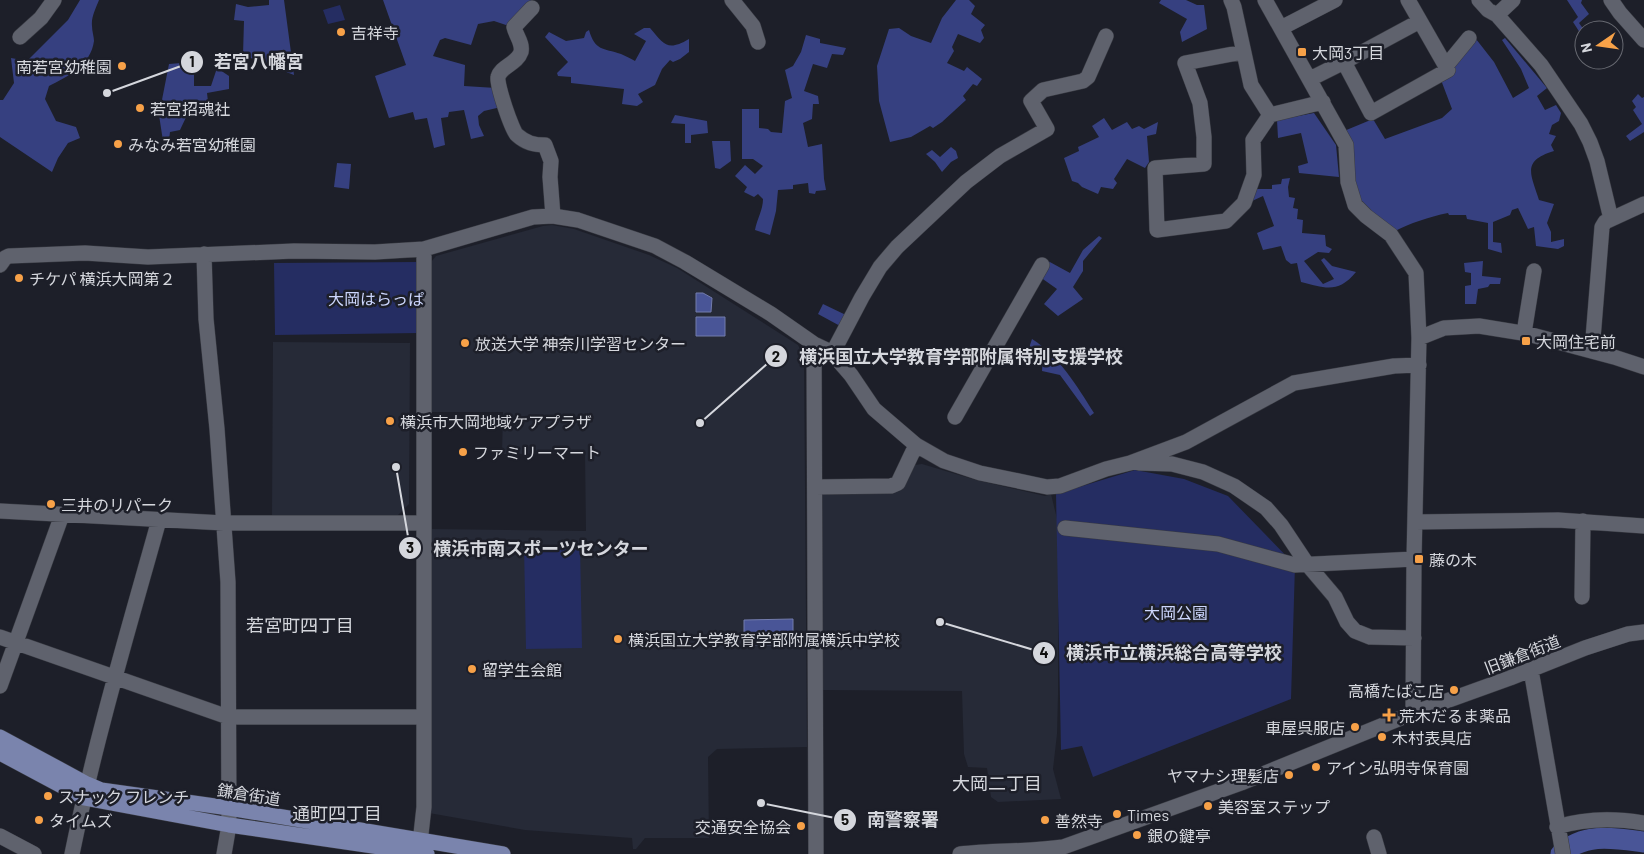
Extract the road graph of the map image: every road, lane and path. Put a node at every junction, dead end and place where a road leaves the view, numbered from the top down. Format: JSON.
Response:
{"nodes":[{"id":1,"x":54,"y":0,"type":"edge"},
{"id":2,"x":732,"y":0,"type":"edge"},
{"id":3,"x":1231,"y":0,"type":"edge"},
{"id":4,"x":1265,"y":0,"type":"edge"},
{"id":5,"x":1335,"y":0,"type":"edge"},
{"id":6,"x":1408,"y":0,"type":"edge"},
{"id":7,"x":1480,"y":0,"type":"edge"},
{"id":8,"x":1513,"y":0,"type":"edge"},
{"id":9,"x":1614,"y":2,"type":"edge"},
{"id":10,"x":532,"y":8,"type":"dead end"},
{"id":11,"x":1497,"y":15,"type":"junction"},
{"id":12,"x":1420,"y":21,"type":"junction"},
{"id":13,"x":1281,"y":28,"type":"junction"},
{"id":14,"x":20,"y":36,"type":"dead end"},
{"id":15,"x":1106,"y":36,"type":"dead end"},
{"id":16,"x":1468,"y":38,"type":"dead end"},
{"id":17,"x":1644,"y":40,"type":"edge"},
{"id":18,"x":758,"y":42,"type":"dead end"},
{"id":19,"x":1243,"y":52,"type":"junction"},
{"id":20,"x":1344,"y":62,"type":"junction"},
{"id":21,"x":1446,"y":66,"type":"junction"},
{"id":22,"x":1310,"y":79,"type":"junction"},
{"id":23,"x":1323,"y":102,"type":"junction"},
{"id":24,"x":1270,"y":115,"type":"junction"},
{"id":25,"x":1644,"y":204,"type":"edge"},
{"id":26,"x":553,"y":216,"type":"junction"},
{"id":27,"x":1611,"y":219,"type":"junction"},
{"id":28,"x":424,"y":249,"type":"junction"},
{"id":29,"x":204,"y":254,"type":"junction"},
{"id":30,"x":0,"y":265,"type":"edge"},
{"id":31,"x":1042,"y":265,"type":"dead end"},
{"id":32,"x":1534,"y":271,"type":"dead end"},
{"id":33,"x":1524,"y":333,"type":"junction"},
{"id":34,"x":1419,"y":338,"type":"junction"},
{"id":35,"x":814,"y":344,"type":"junction"},
{"id":36,"x":1592,"y":351,"type":"junction"},
{"id":37,"x":832,"y":354,"type":"junction"},
{"id":38,"x":1419,"y":365,"type":"junction"},
{"id":39,"x":1644,"y":367,"type":"edge"},
{"id":40,"x":956,"y":417,"type":"dead end"},
{"id":41,"x":916,"y":445,"type":"junction"},
{"id":42,"x":1130,"y":463,"type":"junction"},
{"id":43,"x":815,"y":487,"type":"junction"},
{"id":44,"x":0,"y":511,"type":"edge"},
{"id":45,"x":62,"y":515,"type":"junction"},
{"id":46,"x":160,"y":520,"type":"junction"},
{"id":47,"x":1583,"y":521,"type":"junction"},
{"id":48,"x":1415,"y":522,"type":"junction"},
{"id":49,"x":224,"y":523,"type":"junction"},
{"id":50,"x":423,"y":523,"type":"junction"},
{"id":51,"x":1644,"y":526,"type":"edge"},
{"id":52,"x":1065,"y":528,"type":"dead end"},
{"id":53,"x":1414,"y":559,"type":"junction"},
{"id":54,"x":1307,"y":564,"type":"junction"},
{"id":55,"x":1582,"y":597,"type":"dead end"},
{"id":56,"x":1644,"y":632,"type":"edge"},
{"id":57,"x":0,"y":637,"type":"edge"},
{"id":58,"x":1414,"y":638,"type":"junction"},
{"id":59,"x":16,"y":642,"type":"junction"},
{"id":60,"x":1531,"y":670,"type":"junction"},
{"id":61,"x":114,"y":677,"type":"junction"},
{"id":62,"x":0,"y":686,"type":"edge"},
{"id":63,"x":1413,"y":713,"type":"junction"},
{"id":64,"x":228,"y":716,"type":"junction"},
{"id":65,"x":423,"y":718,"type":"junction"},
{"id":66,"x":0,"y":736,"type":"edge"},
{"id":67,"x":0,"y":753,"type":"edge"},
{"id":68,"x":85,"y":791,"type":"junction"},
{"id":69,"x":229,"y":808,"type":"junction"},
{"id":70,"x":1644,"y":823,"type":"edge"},
{"id":71,"x":229,"y":825,"type":"junction"},
{"id":72,"x":1558,"y":831,"type":"junction"},
{"id":73,"x":0,"y":836,"type":"edge"},
{"id":74,"x":1374,"y":837,"type":"dead end"},
{"id":75,"x":421,"y":850,"type":"edge"},
{"id":76,"x":34,"y":854,"type":"edge"},
{"id":77,"x":72,"y":854,"type":"edge"},
{"id":78,"x":224,"y":854,"type":"edge"},
{"id":79,"x":503,"y":854,"type":"edge"},
{"id":80,"x":816,"y":854,"type":"edge"},
{"id":81,"x":960,"y":854,"type":"edge"},
{"id":82,"x":1379,"y":854,"type":"edge"},
{"id":83,"x":1563,"y":854,"type":"edge"}],
"edges":[{"from":1,"to":14,"type":"street"},
{"from":2,"to":18,"type":"street"},
{"from":3,"to":19,"type":"street"},
{"from":4,"to":13,"type":"street"},
{"from":5,"to":13,"type":"street"},
{"from":6,"to":12,"type":"street"},
{"from":7,"to":11,"type":"street"},
{"from":8,"to":11,"type":"street"},
{"from":9,"to":17,"type":"street"},
{"from":10,"to":26,"type":"street"},
{"from":11,"to":27,"type":"street"},
{"from":12,"to":20,"type":"street"},
{"from":12,"to":21,"type":"street"},
{"from":13,"to":22,"type":"street"},
{"from":15,"to":37,"type":"street"},
{"from":16,"to":21,"type":"street"},
{"from":19,"to":24,"type":"street"},
{"from":19,"to":24,"type":"street"},
{"from":20,"to":21,"type":"street"},
{"from":20,"to":22,"type":"street"},
{"from":22,"to":23,"type":"street"},
{"from":23,"to":24,"type":"street"},
{"from":23,"to":34,"type":"street"},
{"from":25,"to":27,"type":"street"},
{"from":26,"to":28,"type":"street"},
{"from":26,"to":35,"type":"street"},
{"from":27,"to":36,"type":"street"},
{"from":28,"to":29,"type":"street"},
{"from":28,"to":50,"type":"street"},
{"from":29,"to":30,"type":"street"},
{"from":29,"to":49,"type":"street"},
{"from":31,"to":40,"type":"street"},
{"from":32,"to":33,"type":"street"},
{"from":33,"to":34,"type":"street"},
{"from":33,"to":36,"type":"street"},
{"from":34,"to":38,"type":"street"},
{"from":35,"to":37,"type":"street"},
{"from":35,"to":43,"type":"street"},
{"from":36,"to":39,"type":"street"},
{"from":37,"to":41,"type":"street"},
{"from":38,"to":42,"type":"street"},
{"from":38,"to":48,"type":"street"},
{"from":41,"to":42,"type":"street"},
{"from":41,"to":43,"type":"street"},
{"from":42,"to":54,"type":"street"},
{"from":43,"to":80,"type":"street"},
{"from":44,"to":45,"type":"street"},
{"from":45,"to":46,"type":"street"},
{"from":45,"to":59,"type":"street"},
{"from":46,"to":49,"type":"street"},
{"from":46,"to":61,"type":"street"},
{"from":47,"to":48,"type":"street"},
{"from":47,"to":51,"type":"street"},
{"from":47,"to":55,"type":"street"},
{"from":48,"to":53,"type":"street"},
{"from":49,"to":50,"type":"street"},
{"from":49,"to":64,"type":"street"},
{"from":50,"to":65,"type":"street"},
{"from":52,"to":54,"type":"street"},
{"from":53,"to":54,"type":"street"},
{"from":53,"to":58,"type":"street"},
{"from":54,"to":58,"type":"street"},
{"from":56,"to":60,"type":"street","name":"旧鎌倉街道"},
{"from":57,"to":59,"type":"street"},
{"from":58,"to":63,"type":"street"},
{"from":59,"to":61,"type":"street"},
{"from":59,"to":62,"type":"street"},
{"from":60,"to":63,"type":"street","name":"旧鎌倉街道"},
{"from":60,"to":72,"type":"street"},
{"from":61,"to":64,"type":"street"},
{"from":61,"to":68,"type":"street"},
{"from":63,"to":81,"type":"street","name":"旧鎌倉街道"},
{"from":64,"to":65,"type":"street"},
{"from":64,"to":69,"type":"street"},
{"from":65,"to":75,"type":"street"},
{"from":66,"to":68,"type":"main road","name":"鎌倉街道"},
{"from":67,"to":68,"type":"main road","name":"鎌倉街道"},
{"from":68,"to":69,"type":"main road","name":"鎌倉街道"},
{"from":68,"to":71,"type":"main road","name":"鎌倉街道"},
{"from":68,"to":77,"type":"street"},
{"from":69,"to":71,"type":"street"},
{"from":69,"to":75,"type":"main road","name":"鎌倉街道"},
{"from":70,"to":72,"type":"street"},
{"from":71,"to":75,"type":"main road","name":"鎌倉街道"},
{"from":71,"to":78,"type":"street"},
{"from":72,"to":83,"type":"street"},
{"from":73,"to":76,"type":"street"},
{"from":74,"to":82,"type":"street"},
{"from":75,"to":79,"type":"main road","name":"鎌倉街道"}]}
